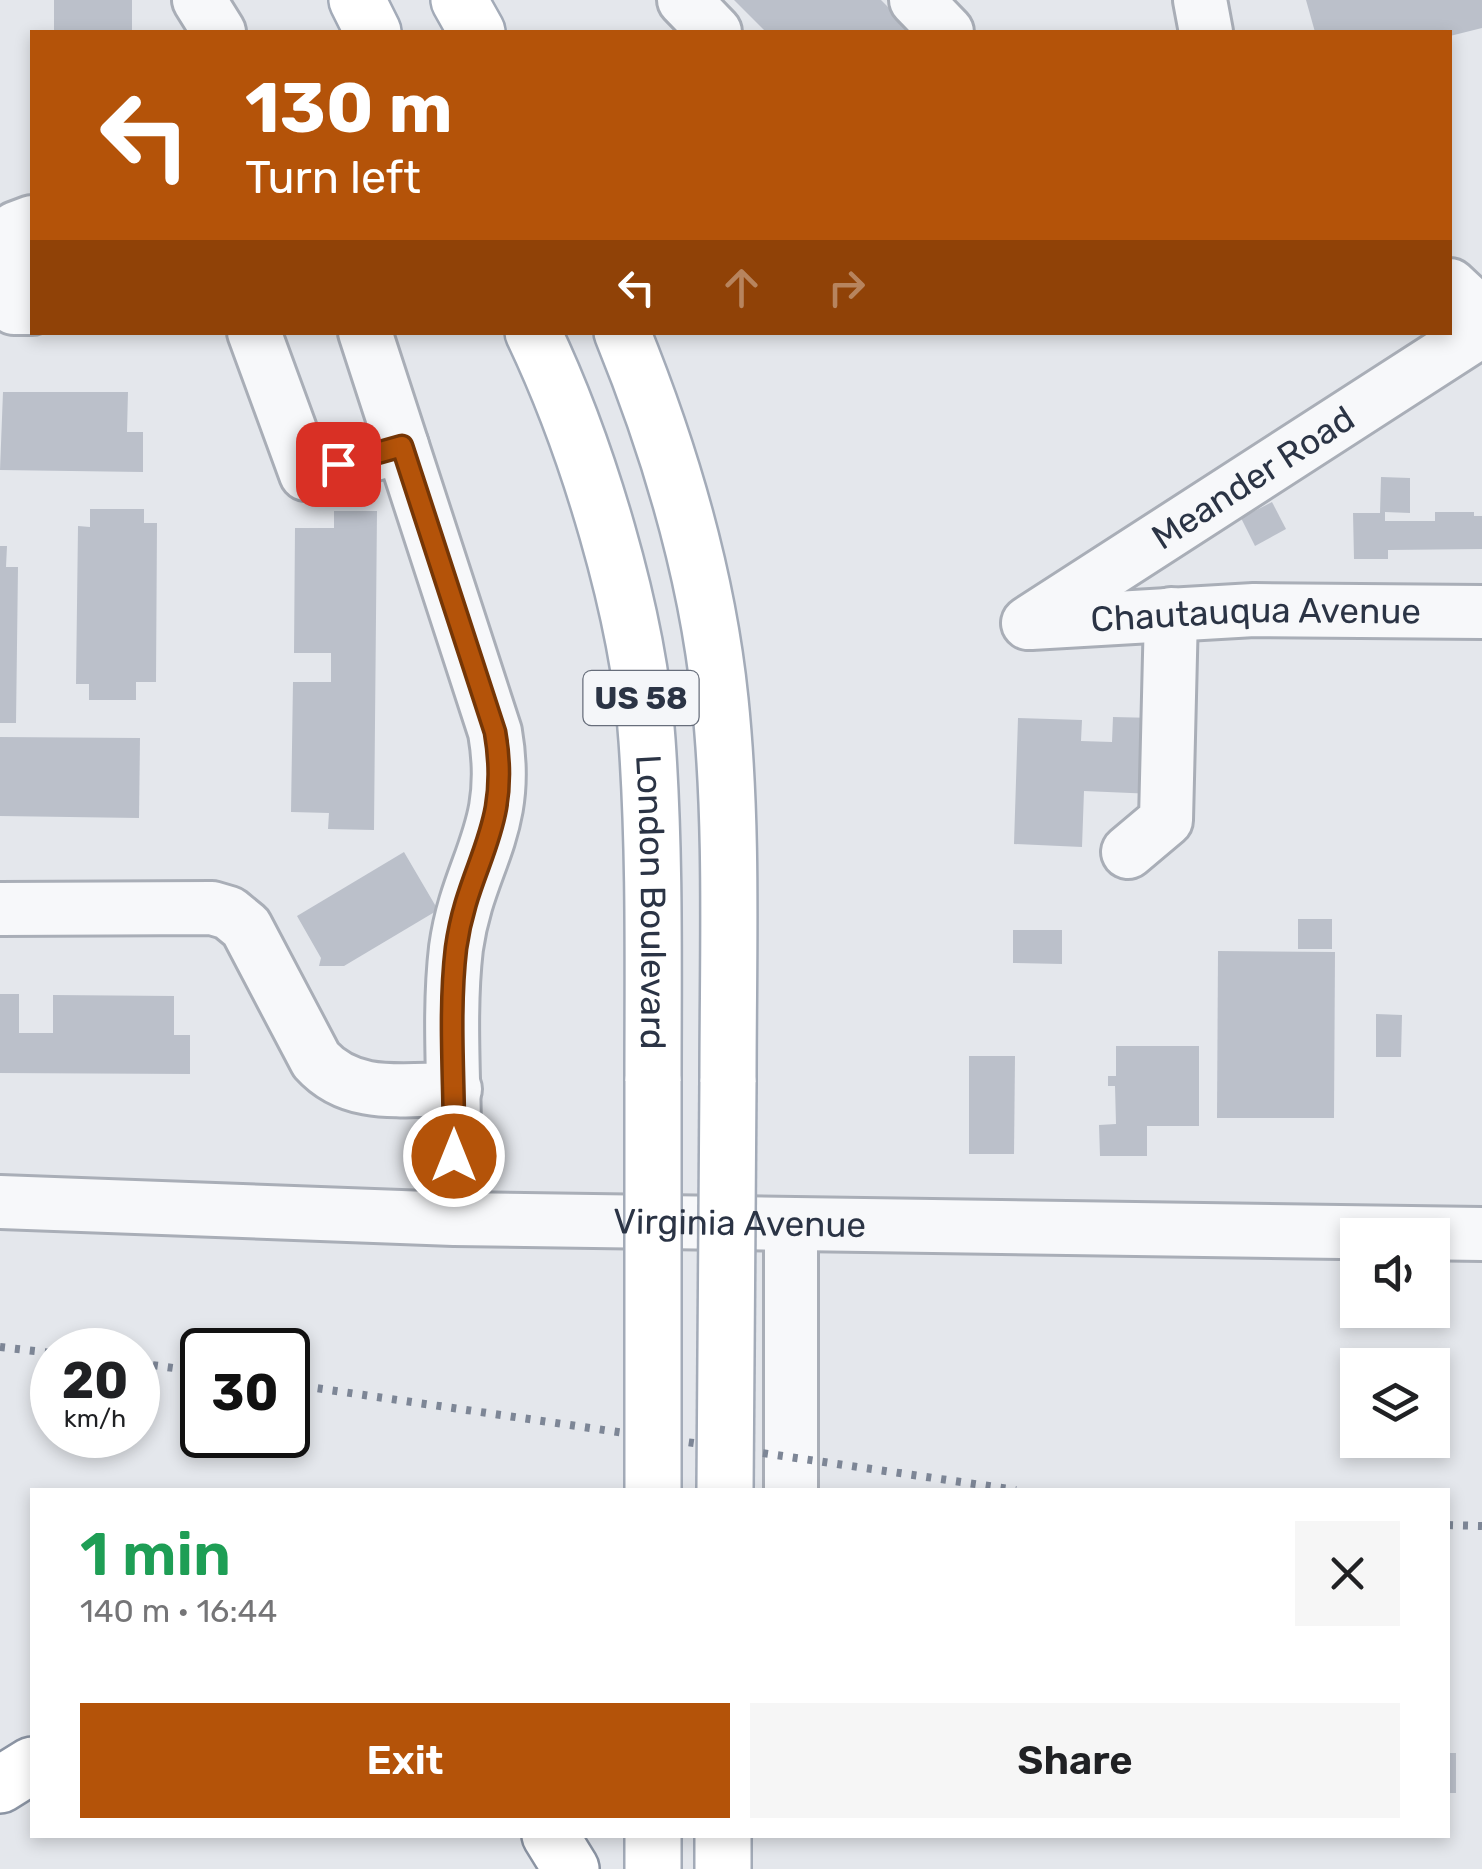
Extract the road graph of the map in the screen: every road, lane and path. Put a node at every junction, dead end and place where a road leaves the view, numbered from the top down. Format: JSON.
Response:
{"nodes":[{"id":1,"x":200,"y":0,"type":"edge"},
{"id":2,"x":357,"y":0,"type":"edge"},
{"id":3,"x":458,"y":0,"type":"edge"},
{"id":4,"x":684,"y":0,"type":"edge"},
{"id":5,"x":916,"y":0,"type":"edge"},
{"id":6,"x":1200,"y":0,"type":"edge"},
{"id":7,"x":218,"y":30,"type":"edge"},
{"id":8,"x":372,"y":30,"type":"edge"},
{"id":9,"x":476,"y":30,"type":"edge"},
{"id":10,"x":713,"y":30,"type":"edge"},
{"id":11,"x":946,"y":30,"type":"edge"},
{"id":12,"x":1206,"y":30,"type":"edge"},
{"id":13,"x":30,"y":223,"type":"edge"},
{"id":14,"x":1452,"y":287,"type":"edge"},
{"id":15,"x":30,"y":308,"type":"edge"},
{"id":16,"x":1482,"y":315,"type":"edge"},
{"id":17,"x":1482,"y":330,"type":"edge"},
{"id":18,"x":255,"y":335,"type":"edge"},
{"id":19,"x":366,"y":335,"type":"edge"},
{"id":20,"x":534,"y":335,"type":"edge"},
{"id":21,"x":623,"y":335,"type":"edge"},
{"id":22,"x":402,"y":446,"type":"junction"},
{"id":23,"x":1482,"y":612,"type":"edge"},
{"id":24,"x":1171,"y":614,"type":"junction"},
{"id":25,"x":1026,"y":623,"type":"joint"},
{"id":26,"x":1128,"y":852,"type":"dead end"},
{"id":27,"x":0,"y":909,"type":"edge"},
{"id":28,"x":455,"y":1089,"type":"junction"},
{"id":29,"x":454,"y":1156,"type":"dead end"},
{"id":30,"x":0,"y":1202,"type":"edge"},
{"id":31,"x":791,"y":1224,"type":"junction"},
{"id":32,"x":1482,"y":1234,"type":"edge"},
{"id":33,"x":653,"y":1488,"type":"edge"},
{"id":34,"x":725,"y":1488,"type":"edge"},
{"id":35,"x":791,"y":1488,"type":"edge"},
{"id":36,"x":30,"y":1766,"type":"edge"},
{"id":37,"x":0,"y":1785,"type":"edge"},
{"id":38,"x":552,"y":1838,"type":"edge"},
{"id":39,"x":572,"y":1869,"type":"edge"}],
"edges":[{"from":1,"to":7,"type":"street"},
{"from":2,"to":8,"type":"main road"},
{"from":3,"to":9,"type":"main road"},
{"from":4,"to":10,"type":"street"},
{"from":5,"to":11,"type":"street"},
{"from":6,"to":12,"type":"street"},
{"from":13,"to":15,"type":"street"},
{"from":14,"to":16,"type":"street"},
{"from":17,"to":25,"type":"street","name":"Meander Road"},
{"from":18,"to":22,"type":"street"},
{"from":19,"to":22,"type":"street"},
{"from":20,"to":33,"type":"main road","name":"London Boulevard","number":"US 58","bridge":true},
{"from":21,"to":34,"type":"main road","number":"US 58","bridge":true},
{"from":22,"to":28,"type":"street"},
{"from":23,"to":24,"type":"street","name":"Chautauqua Avenue"},
{"from":24,"to":25,"type":"street","name":"Chautauqua Avenue"},
{"from":24,"to":26,"type":"street"},
{"from":27,"to":28,"type":"street"},
{"from":28,"to":29,"type":"street"},
{"from":30,"to":31,"type":"street","name":"Virginia Avenue"},
{"from":31,"to":32,"type":"street","name":"Virginia Avenue"},
{"from":31,"to":35,"type":"street"},
{"from":36,"to":37,"type":"main road"},
{"from":38,"to":39,"type":"main road"}]}
